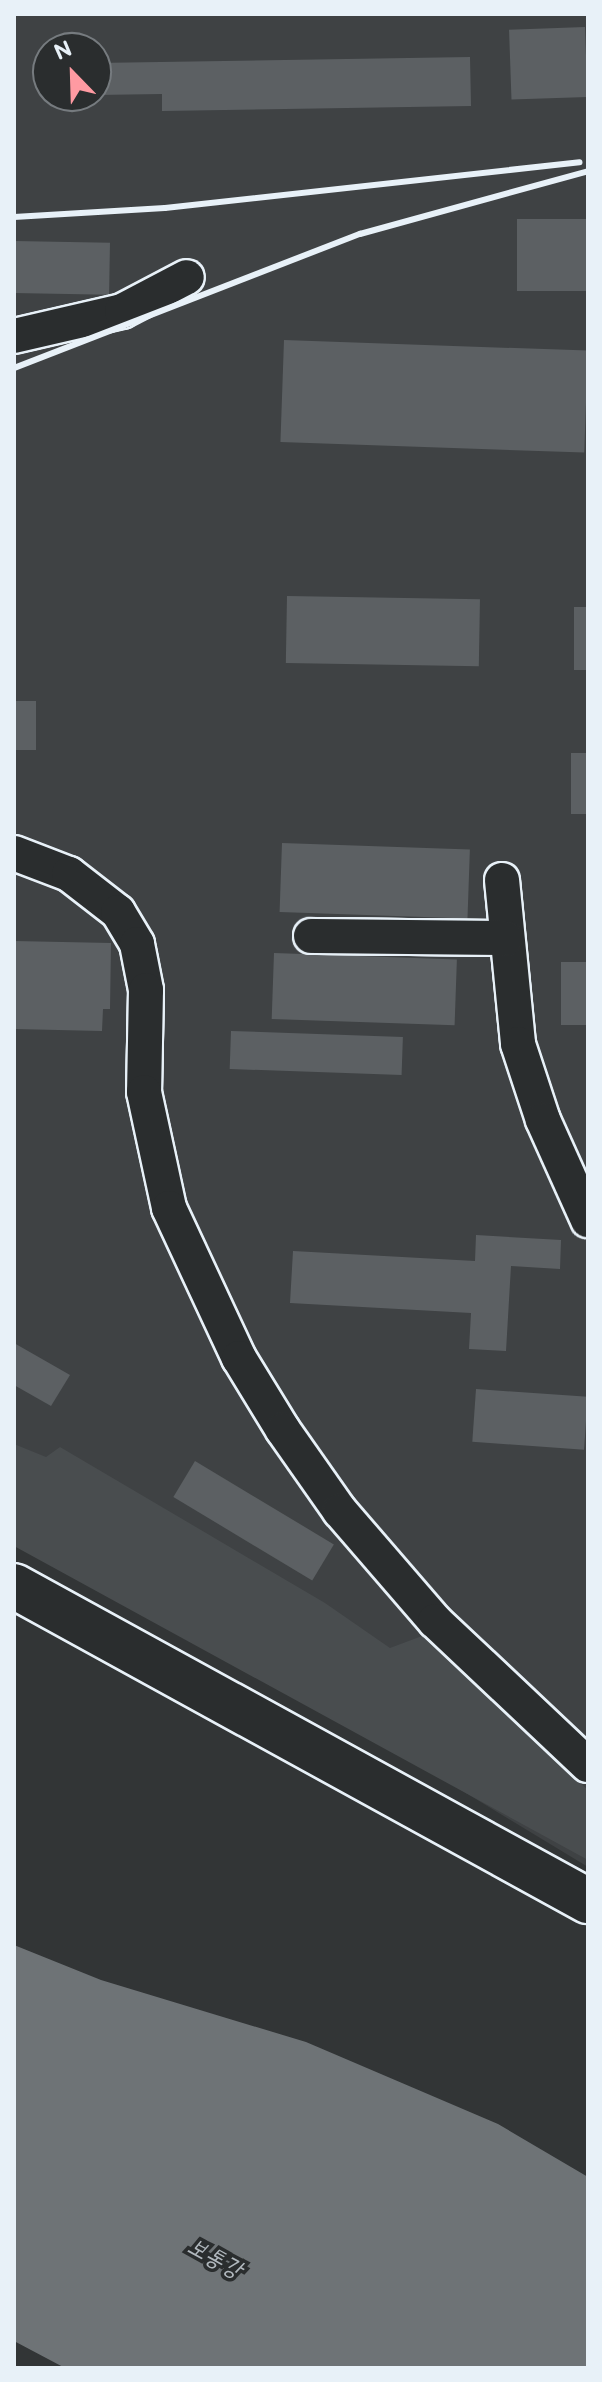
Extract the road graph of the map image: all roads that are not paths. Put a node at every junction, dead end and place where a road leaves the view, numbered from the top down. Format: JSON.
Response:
{"nodes":[{"id":1,"x":187,"y":277,"type":"dead end"},
{"id":2,"x":14,"y":336,"type":"edge"},
{"id":3,"x":14,"y":853,"type":"edge"},
{"id":4,"x":502,"y":880,"type":"dead end"},
{"id":5,"x":311,"y":936,"type":"dead end"},
{"id":6,"x":506,"y":938,"type":"junction"},
{"id":7,"x":588,"y":1220,"type":"edge"},
{"id":8,"x":14,"y":1586,"type":"edge"},
{"id":9,"x":588,"y":1765,"type":"edge"},
{"id":10,"x":588,"y":1901,"type":"edge"}],
"edges":[{"from":1,"to":2,"type":"street"},
{"from":3,"to":9,"type":"street"},
{"from":4,"to":6,"type":"street"},
{"from":5,"to":6,"type":"street"},
{"from":6,"to":7,"type":"street"},
{"from":8,"to":10,"type":"main road"}]}
